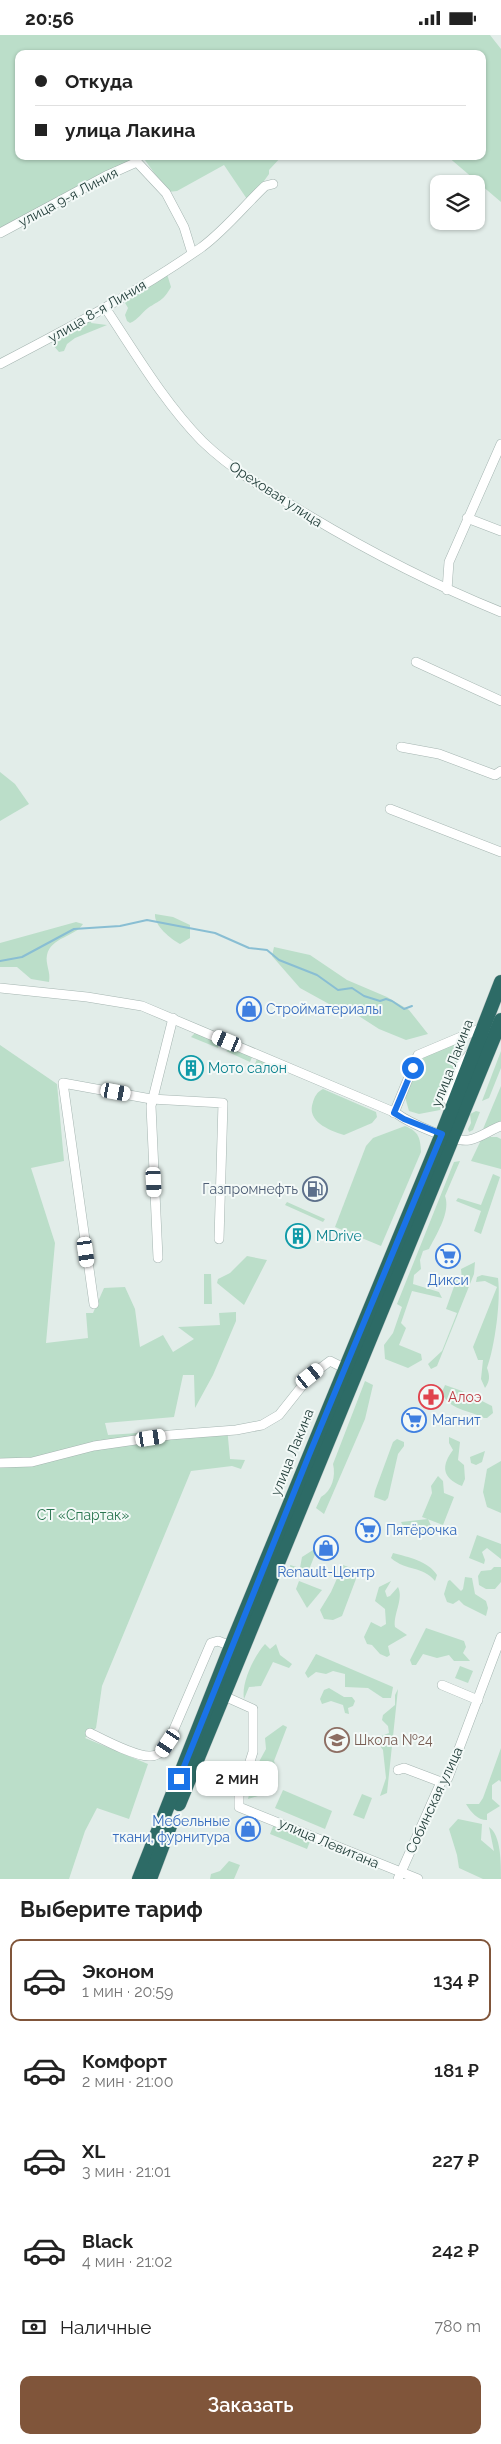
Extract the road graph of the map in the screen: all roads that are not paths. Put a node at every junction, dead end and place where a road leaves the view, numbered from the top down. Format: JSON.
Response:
{"nodes":[{"id":1,"x":273,"y":184,"type":"dead end"},
{"id":2,"x":0,"y":233,"type":"edge"},
{"id":3,"x":192,"y":253,"type":"junction"},
{"id":4,"x":106,"y":309,"type":"junction"},
{"id":5,"x":0,"y":364,"type":"edge"},
{"id":6,"x":500,"y":450,"type":"edge"},
{"id":7,"x":467,"y":518,"type":"junction"},
{"id":8,"x":501,"y":531,"type":"edge"},
{"id":9,"x":448,"y":590,"type":"junction"},
{"id":10,"x":501,"y":612,"type":"edge"},
{"id":11,"x":416,"y":662,"type":"dead end"},
{"id":12,"x":501,"y":701,"type":"edge"},
{"id":13,"x":401,"y":747,"type":"dead end"},
{"id":14,"x":501,"y":771,"type":"edge"},
{"id":15,"x":390,"y":809,"type":"dead end"},
{"id":16,"x":501,"y":852,"type":"edge"},
{"id":17,"x":501,"y":982,"type":"edge"},
{"id":18,"x":0,"y":988,"type":"edge"},
{"id":19,"x":173,"y":1018,"type":"junction"},
{"id":20,"x":501,"y":1020,"type":"edge"},
{"id":21,"x":482,"y":1028,"type":"junction"},
{"id":22,"x":151,"y":1099,"type":"junction"},
{"id":23,"x":395,"y":1113,"type":"junction"},
{"id":24,"x":501,"y":1126,"type":"edge"},
{"id":25,"x":448,"y":1136,"type":"junction"},
{"id":26,"x":219,"y":1239,"type":"dead end"},
{"id":27,"x":158,"y":1258,"type":"dead end"},
{"id":28,"x":94,"y":1304,"type":"dead end"},
{"id":29,"x":344,"y":1368,"type":"junction"},
{"id":30,"x":0,"y":1463,"type":"edge"},
{"id":31,"x":501,"y":1637,"type":"edge"},
{"id":32,"x":230,"y":1646,"type":"junction"},
{"id":33,"x":442,"y":1685,"type":"dead end"},
{"id":34,"x":224,"y":1696,"type":"junction"},
{"id":35,"x":478,"y":1700,"type":"junction"},
{"id":36,"x":90,"y":1733,"type":"dead end"},
{"id":37,"x":398,"y":1770,"type":"dead end"},
{"id":38,"x":441,"y":1783,"type":"junction"},
{"id":39,"x":400,"y":1876,"type":"edge"},
{"id":40,"x":139,"y":1879,"type":"edge"},
{"id":41,"x":150,"y":1879,"type":"edge"},
{"id":42,"x":418,"y":1879,"type":"edge"}],
"edges":[{"from":1,"to":3,"type":"street","name":"улица 8-я Линия"},
{"from":2,"to":3,"type":"street","name":"улица 9-я Линия"},
{"from":3,"to":4,"type":"street","name":"улица 8-я Линия"},
{"from":4,"to":5,"type":"street","name":"улица 8-я Линия"},
{"from":4,"to":9,"type":"street","name":"Ореховая улица"},
{"from":6,"to":7,"type":"street"},
{"from":7,"to":8,"type":"street"},
{"from":7,"to":9,"type":"street"},
{"from":9,"to":10,"type":"street","name":"Ореховая улица"},
{"from":11,"to":12,"type":"street"},
{"from":13,"to":14,"type":"street"},
{"from":15,"to":16,"type":"street"},
{"from":17,"to":21,"type":"highway","name":"улица Лакина"},
{"from":18,"to":19,"type":"street"},
{"from":19,"to":22,"type":"street"},
{"from":19,"to":23,"type":"street"},
{"from":20,"to":25,"type":"highway","name":"улица Лакина"},
{"from":21,"to":23,"type":"street"},
{"from":21,"to":25,"type":"highway","name":"улица Лакина"},
{"from":22,"to":26,"type":"street"},
{"from":22,"to":27,"type":"street"},
{"from":22,"to":28,"type":"street"},
{"from":23,"to":25,"type":"street"},
{"from":24,"to":25,"type":"street"},
{"from":25,"to":29,"type":"highway","name":"улица Лакина"},
{"from":25,"to":34,"type":"highway","name":"улица Лакина"},
{"from":29,"to":30,"type":"street"},
{"from":29,"to":32,"type":"highway","name":"улица Лакина"},
{"from":31,"to":35,"type":"street","name":"Собинская улица"},
{"from":32,"to":36,"type":"street"},
{"from":32,"to":40,"type":"highway","name":"улица Лакина"},
{"from":33,"to":35,"type":"street"},
{"from":34,"to":39,"type":"street","name":"улица Левитана"},
{"from":34,"to":41,"type":"highway","name":"улица Лакина"},
{"from":35,"to":38,"type":"street","name":"Собинская улица"},
{"from":37,"to":38,"type":"street"},
{"from":38,"to":39,"type":"street","name":"Собинская улица"},
{"from":39,"to":42,"type":"street","name":"улица Левитана"}]}
